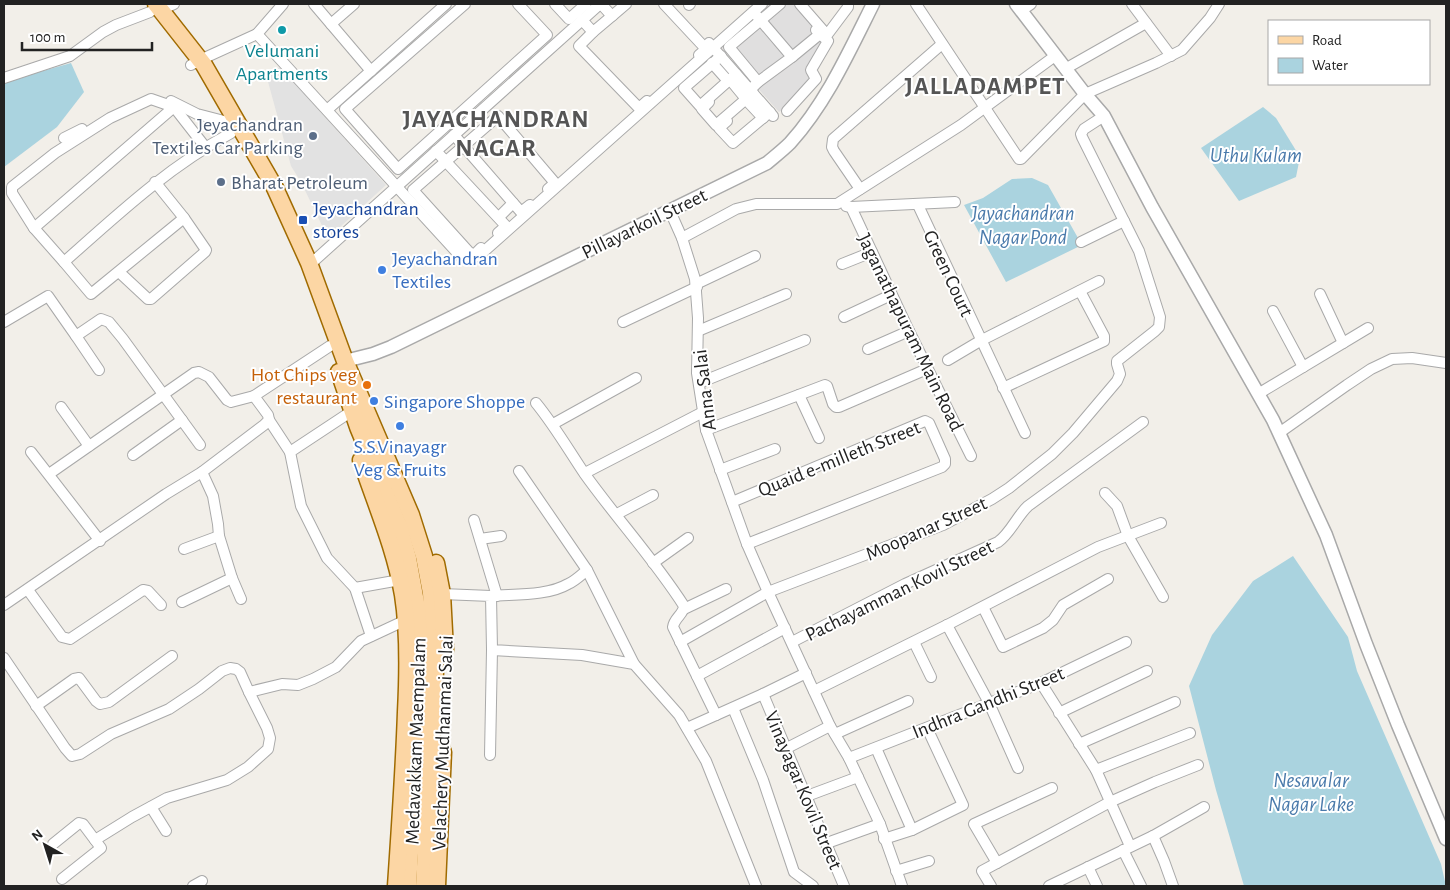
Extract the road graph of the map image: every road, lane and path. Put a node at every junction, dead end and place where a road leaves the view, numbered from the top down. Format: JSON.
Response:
{"nodes":[{"id":1,"x":283,"y":4,"type":"edge"},
{"id":2,"x":314,"y":4,"type":"edge"},
{"id":3,"x":354,"y":4,"type":"edge"},
{"id":4,"x":446,"y":4,"type":"edge"},
{"id":5,"x":465,"y":4,"type":"edge"},
{"id":6,"x":518,"y":4,"type":"edge"},
{"id":7,"x":555,"y":4,"type":"edge"},
{"id":8,"x":586,"y":4,"type":"edge"},
{"id":9,"x":601,"y":4,"type":"edge"},
{"id":10,"x":626,"y":4,"type":"edge"},
{"id":11,"x":664,"y":4,"type":"edge"},
{"id":12,"x":673,"y":4,"type":"edge"},
{"id":13,"x":762,"y":4,"type":"edge"},
{"id":14,"x":780,"y":4,"type":"edge"},
{"id":15,"x":792,"y":4,"type":"edge"},
{"id":16,"x":800,"y":4,"type":"edge"},
{"id":17,"x":848,"y":4,"type":"edge"},
{"id":18,"x":873,"y":4,"type":"edge"},
{"id":19,"x":916,"y":4,"type":"edge"},
{"id":20,"x":1132,"y":4,"type":"edge"},
{"id":21,"x":1219,"y":4,"type":"edge"},
{"id":22,"x":1023,"y":6,"type":"edge"},
{"id":23,"x":157,"y":7,"type":"edge"},
{"id":24,"x":753,"y":12,"type":"junction"},
{"id":25,"x":612,"y":16,"type":"junction"},
{"id":26,"x":582,"y":20,"type":"junction"},
{"id":27,"x":760,"y":20,"type":"junction"},
{"id":28,"x":1146,"y":23,"type":"junction"},
{"id":29,"x":331,"y":24,"type":"junction"},
{"id":30,"x":593,"y":32,"type":"junction"},
{"id":31,"x":257,"y":34,"type":"junction"},
{"id":32,"x":820,"y":34,"type":"junction"},
{"id":33,"x":942,"y":44,"type":"junction"},
{"id":34,"x":713,"y":48,"type":"junction"},
{"id":35,"x":720,"y":56,"type":"junction"},
{"id":36,"x":792,"y":56,"type":"junction"},
{"id":37,"x":1055,"y":56,"type":"junction"},
{"id":38,"x":1171,"y":56,"type":"junction"},
{"id":39,"x":195,"y":63,"type":"junction"},
{"id":40,"x":712,"y":64,"type":"junction"},
{"id":41,"x":1065,"y":69,"type":"junction"},
{"id":42,"x":371,"y":71,"type":"junction"},
{"id":43,"x":504,"y":73,"type":"junction"},
{"id":44,"x":5,"y":74,"type":"edge"},
{"id":45,"x":734,"y":78,"type":"junction"},
{"id":46,"x":513,"y":82,"type":"junction"},
{"id":47,"x":758,"y":82,"type":"junction"},
{"id":48,"x":1085,"y":94,"type":"junction"},
{"id":49,"x":751,"y":96,"type":"junction"},
{"id":50,"x":174,"y":107,"type":"junction"},
{"id":51,"x":985,"y":108,"type":"junction"},
{"id":52,"x":327,"y":110,"type":"junction"},
{"id":53,"x":787,"y":111,"type":"dead end"},
{"id":54,"x":1104,"y":116,"type":"junction"},
{"id":55,"x":227,"y":127,"type":"junction"},
{"id":56,"x":443,"y":129,"type":"junction"},
{"id":57,"x":452,"y":136,"type":"junction"},
{"id":58,"x":64,"y":138,"type":"dead end"},
{"id":59,"x":463,"y":146,"type":"junction"},
{"id":60,"x":206,"y":148,"type":"junction"},
{"id":61,"x":436,"y":151,"type":"junction"},
{"id":62,"x":446,"y":161,"type":"junction"},
{"id":63,"x":155,"y":182,"type":"junction"},
{"id":64,"x":396,"y":186,"type":"junction"},
{"id":65,"x":860,"y":190,"type":"junction"},
{"id":66,"x":955,"y":202,"type":"dead end"},
{"id":67,"x":278,"y":203,"type":"junction"},
{"id":68,"x":513,"y":204,"type":"junction"},
{"id":69,"x":837,"y":204,"type":"junction"},
{"id":70,"x":918,"y":205,"type":"junction"},
{"id":71,"x":852,"y":207,"type":"junction"},
{"id":72,"x":670,"y":211,"type":"junction"},
{"id":73,"x":498,"y":217,"type":"junction"},
{"id":74,"x":184,"y":218,"type":"junction"},
{"id":75,"x":1124,"y":221,"type":"junction"},
{"id":76,"x":34,"y":228,"type":"junction"},
{"id":77,"x":682,"y":238,"type":"junction"},
{"id":78,"x":1081,"y":242,"type":"dead end"},
{"id":79,"x":872,"y":252,"type":"junction"},
{"id":80,"x":755,"y":256,"type":"dead end"},
{"id":81,"x":64,"y":262,"type":"junction"},
{"id":82,"x":309,"y":263,"type":"junction"},
{"id":83,"x":842,"y":264,"type":"dead end"},
{"id":84,"x":119,"y":272,"type":"junction"},
{"id":85,"x":1100,"y":281,"type":"dead end"},
{"id":86,"x":696,"y":286,"type":"junction"},
{"id":87,"x":1080,"y":291,"type":"junction"},
{"id":88,"x":786,"y":294,"type":"dead end"},
{"id":89,"x":1320,"y":294,"type":"dead end"},
{"id":90,"x":891,"y":295,"type":"junction"},
{"id":91,"x":1272,"y":312,"type":"dead end"},
{"id":92,"x":844,"y":317,"type":"dead end"},
{"id":93,"x":4,"y":322,"type":"edge"},
{"id":94,"x":623,"y":322,"type":"dead end"},
{"id":95,"x":1368,"y":328,"type":"dead end"},
{"id":96,"x":698,"y":331,"type":"junction"},
{"id":97,"x":909,"y":331,"type":"junction"},
{"id":98,"x":76,"y":336,"type":"junction"},
{"id":99,"x":805,"y":340,"type":"dead end"},
{"id":100,"x":980,"y":341,"type":"junction"},
{"id":101,"x":1343,"y":343,"type":"junction"},
{"id":102,"x":330,"y":346,"type":"junction"},
{"id":103,"x":868,"y":350,"type":"dead end"},
{"id":104,"x":948,"y":360,"type":"dead end"},
{"id":105,"x":345,"y":361,"type":"junction"},
{"id":106,"x":1446,"y":363,"type":"edge"},
{"id":107,"x":1303,"y":367,"type":"junction"},
{"id":108,"x":927,"y":369,"type":"junction"},
{"id":109,"x":99,"y":370,"type":"dead end"},
{"id":110,"x":636,"y":378,"type":"dead end"},
{"id":111,"x":699,"y":383,"type":"junction"},
{"id":112,"x":1003,"y":388,"type":"junction"},
{"id":113,"x":164,"y":394,"type":"junction"},
{"id":114,"x":799,"y":394,"type":"junction"},
{"id":115,"x":1258,"y":394,"type":"junction"},
{"id":116,"x":254,"y":396,"type":"junction"},
{"id":117,"x":536,"y":403,"type":"dead end"},
{"id":118,"x":61,"y":407,"type":"dead end"},
{"id":119,"x":352,"y":411,"type":"junction"},
{"id":120,"x":703,"y":412,"type":"junction"},
{"id":121,"x":182,"y":420,"type":"junction"},
{"id":122,"x":269,"y":420,"type":"junction"},
{"id":123,"x":1143,"y":422,"type":"dead end"},
{"id":124,"x":553,"y":424,"type":"junction"},
{"id":125,"x":358,"y":427,"type":"junction"},
{"id":126,"x":706,"y":430,"type":"junction"},
{"id":127,"x":1279,"y":432,"type":"junction"},
{"id":128,"x":1025,"y":433,"type":"dead end"},
{"id":129,"x":376,"y":436,"type":"junction"},
{"id":130,"x":820,"y":438,"type":"dead end"},
{"id":131,"x":200,"y":445,"type":"dead end"},
{"id":132,"x":89,"y":446,"type":"junction"},
{"id":133,"x":775,"y":449,"type":"dead end"},
{"id":134,"x":31,"y":452,"type":"dead end"},
{"id":135,"x":290,"y":452,"type":"junction"},
{"id":136,"x":133,"y":455,"type":"dead end"},
{"id":137,"x":971,"y":456,"type":"dead end"},
{"id":138,"x":720,"y":470,"type":"junction"},
{"id":139,"x":519,"y":471,"type":"dead end"},
{"id":140,"x":202,"y":472,"type":"junction"},
{"id":141,"x":585,"y":473,"type":"junction"},
{"id":142,"x":49,"y":474,"type":"junction"},
{"id":143,"x":1105,"y":493,"type":"dead end"},
{"id":144,"x":653,"y":495,"type":"dead end"},
{"id":145,"x":732,"y":502,"type":"junction"},
{"id":146,"x":617,"y":514,"type":"junction"},
{"id":147,"x":474,"y":520,"type":"dead end"},
{"id":148,"x":1161,"y":523,"type":"dead end"},
{"id":149,"x":219,"y":536,"type":"junction"},
{"id":150,"x":501,"y":536,"type":"dead end"},
{"id":151,"x":1128,"y":536,"type":"junction"},
{"id":152,"x":688,"y":538,"type":"dead end"},
{"id":153,"x":480,"y":539,"type":"junction"},
{"id":154,"x":100,"y":541,"type":"junction"},
{"id":155,"x":747,"y":544,"type":"junction"},
{"id":156,"x":184,"y":549,"type":"dead end"},
{"id":157,"x":653,"y":563,"type":"junction"},
{"id":158,"x":587,"y":570,"type":"junction"},
{"id":159,"x":232,"y":578,"type":"junction"},
{"id":160,"x":1108,"y":579,"type":"dead end"},
{"id":161,"x":400,"y":580,"type":"junction"},
{"id":162,"x":356,"y":588,"type":"junction"},
{"id":163,"x":726,"y":589,"type":"dead end"},
{"id":164,"x":28,"y":590,"type":"junction"},
{"id":165,"x":768,"y":592,"type":"junction"},
{"id":166,"x":442,"y":594,"type":"junction"},
{"id":167,"x":494,"y":596,"type":"junction"},
{"id":168,"x":1163,"y":597,"type":"dead end"},
{"id":169,"x":241,"y":599,"type":"dead end"},
{"id":170,"x":182,"y":602,"type":"dead end"},
{"id":171,"x":4,"y":605,"type":"edge"},
{"id":172,"x":161,"y":605,"type":"dead end"},
{"id":173,"x":983,"y":607,"type":"junction"},
{"id":174,"x":684,"y":609,"type":"junction"},
{"id":175,"x":406,"y":620,"type":"junction"},
{"id":176,"x":947,"y":625,"type":"junction"},
{"id":177,"x":785,"y":628,"type":"junction"},
{"id":178,"x":371,"y":636,"type":"junction"},
{"id":179,"x":680,"y":642,"type":"junction"},
{"id":180,"x":792,"y":642,"type":"junction"},
{"id":181,"x":914,"y":642,"type":"junction"},
{"id":182,"x":1126,"y":642,"type":"dead end"},
{"id":183,"x":492,"y":650,"type":"junction"},
{"id":184,"x":172,"y":656,"type":"dead end"},
{"id":185,"x":4,"y":658,"type":"edge"},
{"id":186,"x":634,"y":664,"type":"junction"},
{"id":187,"x":1147,"y":671,"type":"dead end"},
{"id":188,"x":806,"y":673,"type":"junction"},
{"id":189,"x":697,"y":676,"type":"junction"},
{"id":190,"x":931,"y":677,"type":"dead end"},
{"id":191,"x":1041,"y":683,"type":"junction"},
{"id":192,"x":814,"y":691,"type":"junction"},
{"id":193,"x":249,"y":692,"type":"junction"},
{"id":194,"x":763,"y":694,"type":"junction"},
{"id":195,"x":908,"y":701,"type":"dead end"},
{"id":196,"x":1175,"y":702,"type":"dead end"},
{"id":197,"x":989,"y":703,"type":"junction"},
{"id":198,"x":36,"y":706,"type":"junction"},
{"id":199,"x":733,"y":708,"type":"junction"},
{"id":200,"x":427,"y":713,"type":"junction"},
{"id":201,"x":1059,"y":713,"type":"junction"},
{"id":202,"x":716,"y":715,"type":"junction"},
{"id":203,"x":687,"y":728,"type":"junction"},
{"id":204,"x":927,"y":728,"type":"junction"},
{"id":205,"x":833,"y":730,"type":"junction"},
{"id":206,"x":1190,"y":732,"type":"dead end"},
{"id":207,"x":1079,"y":744,"type":"junction"},
{"id":208,"x":787,"y":748,"type":"junction"},
{"id":209,"x":876,"y":748,"type":"junction"},
{"id":210,"x":490,"y":755,"type":"dead end"},
{"id":211,"x":848,"y":758,"type":"junction"},
{"id":212,"x":1198,"y":765,"type":"dead end"},
{"id":213,"x":1018,"y":768,"type":"dead end"},
{"id":214,"x":1096,"y":770,"type":"junction"},
{"id":215,"x":858,"y":777,"type":"junction"},
{"id":216,"x":1052,"y":788,"type":"dead end"},
{"id":217,"x":807,"y":796,"type":"junction"},
{"id":218,"x":1110,"y":802,"type":"junction"},
{"id":219,"x":151,"y":807,"type":"junction"},
{"id":220,"x":1204,"y":807,"type":"dead end"},
{"id":221,"x":880,"y":824,"type":"junction"},
{"id":222,"x":912,"y":830,"type":"junction"},
{"id":223,"x":166,"y":831,"type":"dead end"},
{"id":224,"x":1153,"y":836,"type":"junction"},
{"id":225,"x":884,"y":838,"type":"junction"},
{"id":226,"x":1446,"y":838,"type":"edge"},
{"id":227,"x":95,"y":840,"type":"junction"},
{"id":228,"x":53,"y":844,"type":"dead end"},
{"id":229,"x":827,"y":844,"type":"junction"},
{"id":230,"x":1127,"y":848,"type":"junction"},
{"id":231,"x":929,"y":861,"type":"dead end"},
{"id":232,"x":996,"y":863,"type":"junction"},
{"id":233,"x":1088,"y":867,"type":"junction"},
{"id":234,"x":896,"y":871,"type":"junction"},
{"id":235,"x":62,"y":879,"type":"dead end"},
{"id":236,"x":1056,"y":885,"type":"edge"},
{"id":237,"x":396,"y":886,"type":"edge"},
{"id":238,"x":408,"y":886,"type":"edge"},
{"id":239,"x":424,"y":886,"type":"edge"},
{"id":240,"x":437,"y":886,"type":"edge"},
{"id":241,"x":756,"y":886,"type":"edge"},
{"id":242,"x":813,"y":886,"type":"edge"},
{"id":243,"x":844,"y":886,"type":"edge"},
{"id":244,"x":902,"y":886,"type":"edge"},
{"id":245,"x":991,"y":886,"type":"edge"},
{"id":246,"x":1097,"y":886,"type":"edge"},
{"id":247,"x":1141,"y":886,"type":"edge"},
{"id":248,"x":1173,"y":886,"type":"edge"}],
"edges":[{"from":1,"to":31,"type":"street"},
{"from":2,"to":29,"type":"street"},
{"from":3,"to":29,"type":"street"},
{"from":4,"to":42,"type":"street"},
{"from":5,"to":56,"type":"street"},
{"from":6,"to":43,"type":"street"},
{"from":7,"to":8,"type":"street"},
{"from":9,"to":25,"type":"street"},
{"from":9,"to":26,"type":"street"},
{"from":10,"to":25,"type":"street"},
{"from":11,"to":30,"type":"street"},
{"from":12,"to":34,"type":"street"},
{"from":13,"to":24,"type":"street"},
{"from":14,"to":27,"type":"street"},
{"from":15,"to":32,"type":"street"},
{"from":16,"to":17,"type":"street"},
{"from":18,"to":72,"type":"street","name":"Pillayarkoil Street"},
{"from":19,"to":33,"type":"street"},
{"from":20,"to":28,"type":"street"},
{"from":21,"to":38,"type":"street"},
{"from":22,"to":37,"type":"street"},
{"from":23,"to":39,"type":"main road"},
{"from":23,"to":44,"type":"street"},
{"from":24,"to":27,"type":"street"},
{"from":24,"to":34,"type":"street"},
{"from":25,"to":30,"type":"street"},
{"from":26,"to":30,"type":"street"},
{"from":26,"to":46,"type":"street"},
{"from":27,"to":36,"type":"street"},
{"from":27,"to":47,"type":"street"},
{"from":28,"to":38,"type":"street"},
{"from":28,"to":41,"type":"street"},
{"from":29,"to":42,"type":"street"},
{"from":31,"to":39,"type":"street"},
{"from":31,"to":52,"type":"street"},
{"from":32,"to":36,"type":"street"},
{"from":32,"to":53,"type":"street"},
{"from":33,"to":51,"type":"street"},
{"from":33,"to":65,"type":"street"},
{"from":34,"to":35,"type":"street"},
{"from":34,"to":64,"type":"street"},
{"from":35,"to":40,"type":"street"},
{"from":35,"to":45,"type":"street"},
{"from":36,"to":47,"type":"street"},
{"from":37,"to":41,"type":"street"},
{"from":37,"to":51,"type":"street"},
{"from":38,"to":48,"type":"street"},
{"from":39,"to":55,"type":"main road"},
{"from":39,"to":67,"type":"main road"},
{"from":40,"to":45,"type":"street"},
{"from":40,"to":45,"type":"street"},
{"from":41,"to":48,"type":"street"},
{"from":42,"to":52,"type":"street"},
{"from":43,"to":46,"type":"street"},
{"from":43,"to":56,"type":"street"},
{"from":45,"to":49,"type":"street"},
{"from":45,"to":49,"type":"street"},
{"from":46,"to":57,"type":"street"},
{"from":47,"to":49,"type":"street"},
{"from":48,"to":51,"type":"street"},
{"from":48,"to":54,"type":"street"},
{"from":49,"to":49,"type":"street"},
{"from":50,"to":60,"type":"street"},
{"from":50,"to":76,"type":"street"},
{"from":50,"to":76,"type":"street"},
{"from":51,"to":65,"type":"street"},
{"from":52,"to":64,"type":"street"},
{"from":54,"to":75,"type":"street","name":"Moopanar Street"},
{"from":54,"to":115,"type":"street"},
{"from":55,"to":58,"type":"street"},
{"from":55,"to":60,"type":"street"},
{"from":55,"to":67,"type":"main road"},
{"from":56,"to":57,"type":"street"},
{"from":57,"to":59,"type":"street"},
{"from":57,"to":61,"type":"street"},
{"from":59,"to":62,"type":"street"},
{"from":59,"to":68,"type":"street"},
{"from":59,"to":68,"type":"street"},
{"from":60,"to":63,"type":"street"},
{"from":61,"to":62,"type":"street"},
{"from":61,"to":64,"type":"street"},
{"from":62,"to":73,"type":"street"},
{"from":62,"to":73,"type":"street"},
{"from":63,"to":74,"type":"street"},
{"from":63,"to":81,"type":"street"},
{"from":64,"to":82,"type":"street"},
{"from":65,"to":69,"type":"street"},
{"from":66,"to":70,"type":"street"},
{"from":67,"to":82,"type":"main road"},
{"from":67,"to":102,"type":"main road"},
{"from":68,"to":73,"type":"street"},
{"from":69,"to":71,"type":"street"},
{"from":69,"to":77,"type":"street"},
{"from":70,"to":71,"type":"street"},
{"from":70,"to":100,"type":"street","name":"Green Court"},
{"from":71,"to":79,"type":"street","name":"Jaganathapuram Main Road"},
{"from":72,"to":77,"type":"street","name":"Anna Salai"},
{"from":72,"to":105,"type":"street","name":"Pillayarkoil Street"},
{"from":74,"to":84,"type":"street"},
{"from":74,"to":84,"type":"street"},
{"from":75,"to":78,"type":"street"},
{"from":75,"to":165,"type":"street","name":"Moopanar Street"},
{"from":76,"to":81,"type":"street"},
{"from":77,"to":86,"type":"street","name":"Anna Salai"},
{"from":79,"to":83,"type":"street"},
{"from":79,"to":90,"type":"street","name":"Jaganathapuram Main Road"},
{"from":80,"to":86,"type":"street"},
{"from":81,"to":84,"type":"street"},
{"from":82,"to":105,"type":"main road"},
{"from":85,"to":87,"type":"street","name":"Green Court"},
{"from":86,"to":94,"type":"street"},
{"from":86,"to":96,"type":"street","name":"Anna Salai"},
{"from":87,"to":100,"type":"street","name":"Green Court"},
{"from":87,"to":112,"type":"street"},
{"from":88,"to":96,"type":"street"},
{"from":89,"to":101,"type":"street"},
{"from":90,"to":92,"type":"street"},
{"from":90,"to":97,"type":"street","name":"Jaganathapuram Main Road"},
{"from":91,"to":107,"type":"street"},
{"from":93,"to":98,"type":"street"},
{"from":95,"to":101,"type":"street"},
{"from":96,"to":111,"type":"street","name":"Anna Salai"},
{"from":97,"to":103,"type":"street"},
{"from":97,"to":108,"type":"street","name":"Jaganathapuram Main Road"},
{"from":98,"to":109,"type":"street"},
{"from":98,"to":113,"type":"street"},
{"from":99,"to":111,"type":"street"},
{"from":100,"to":104,"type":"street"},
{"from":100,"to":112,"type":"street","name":"Green Court"},
{"from":101,"to":107,"type":"street"},
{"from":102,"to":116,"type":"street"},
{"from":102,"to":119,"type":"main road","name":"Medavakkam Maempalam"},
{"from":105,"to":129,"type":"main road"},
{"from":106,"to":127,"type":"street"},
{"from":107,"to":115,"type":"street"},
{"from":108,"to":114,"type":"street"},
{"from":108,"to":137,"type":"street","name":"Jaganathapuram Main Road"},
{"from":110,"to":124,"type":"street"},
{"from":111,"to":120,"type":"street","name":"Anna Salai"},
{"from":112,"to":128,"type":"street","name":"Green Court"},
{"from":113,"to":116,"type":"street"},
{"from":113,"to":121,"type":"street"},
{"from":113,"to":132,"type":"street"},
{"from":114,"to":126,"type":"street"},
{"from":114,"to":130,"type":"street"},
{"from":115,"to":127,"type":"street"},
{"from":116,"to":122,"type":"street"},
{"from":117,"to":124,"type":"street"},
{"from":118,"to":132,"type":"street"},
{"from":119,"to":125,"type":"main road","name":"Medavakkam Maempalam"},
{"from":119,"to":135,"type":"street"},
{"from":120,"to":126,"type":"street","name":"Anna Salai"},
{"from":120,"to":141,"type":"street"},
{"from":121,"to":131,"type":"street"},
{"from":121,"to":136,"type":"street"},
{"from":122,"to":135,"type":"street"},
{"from":122,"to":140,"type":"street"},
{"from":123,"to":180,"type":"street","name":"Pachayamman Kovil Street"},
{"from":124,"to":141,"type":"street"},
{"from":125,"to":161,"type":"main road","name":"Velachery Mudhanmai Salai"},
{"from":125,"to":200,"type":"main road","name":"Medavakkam Maempalam"},
{"from":126,"to":138,"type":"street","name":"Anna Salai"},
{"from":127,"to":226,"type":"street"},
{"from":129,"to":166,"type":"main road","name":"Velachery Mudhanmai Salai"},
{"from":129,"to":200,"type":"main road"},
{"from":132,"to":142,"type":"street"},
{"from":133,"to":138,"type":"street"},
{"from":134,"to":142,"type":"street"},
{"from":135,"to":162,"type":"street"},
{"from":138,"to":145,"type":"street","name":"Anna Salai"},
{"from":139,"to":158,"type":"street"},
{"from":140,"to":149,"type":"street"},
{"from":140,"to":154,"type":"street"},
{"from":141,"to":146,"type":"street"},
{"from":142,"to":154,"type":"street"},
{"from":143,"to":151,"type":"street"},
{"from":144,"to":146,"type":"street"},
{"from":145,"to":155,"type":"street","name":"Anna Salai"},
{"from":145,"to":155,"type":"street","name":"Quaid e-milleth Street"},
{"from":146,"to":157,"type":"street"},
{"from":147,"to":153,"type":"street"},
{"from":148,"to":151,"type":"street"},
{"from":149,"to":156,"type":"street"},
{"from":149,"to":159,"type":"street"},
{"from":150,"to":153,"type":"street"},
{"from":151,"to":168,"type":"street"},
{"from":151,"to":173,"type":"street"},
{"from":152,"to":157,"type":"street"},
{"from":153,"to":167,"type":"street"},
{"from":154,"to":164,"type":"street"},
{"from":155,"to":165,"type":"street","name":"Anna Salai"},
{"from":157,"to":174,"type":"street"},
{"from":158,"to":167,"type":"street"},
{"from":158,"to":186,"type":"street"},
{"from":159,"to":169,"type":"street"},
{"from":159,"to":170,"type":"street"},
{"from":160,"to":173,"type":"street"},
{"from":161,"to":162,"type":"street"},
{"from":161,"to":175,"type":"main road","name":"Velachery Mudhanmai Salai"},
{"from":162,"to":178,"type":"street"},
{"from":163,"to":174,"type":"street"},
{"from":164,"to":171,"type":"street"},
{"from":164,"to":172,"type":"street"},
{"from":165,"to":177,"type":"street","name":"Anna Salai"},
{"from":165,"to":179,"type":"street"},
{"from":166,"to":167,"type":"street"},
{"from":166,"to":240,"type":"main road","name":"Velachery Mudhanmai Salai"},
{"from":167,"to":183,"type":"street"},
{"from":173,"to":176,"type":"street"},
{"from":174,"to":179,"type":"street"},
{"from":175,"to":178,"type":"street"},
{"from":175,"to":237,"type":"main road","name":"Velachery Mudhanmai Salai"},
{"from":176,"to":181,"type":"street"},
{"from":176,"to":197,"type":"street"},
{"from":177,"to":180,"type":"street","name":"Anna Salai"},
{"from":177,"to":189,"type":"street"},
{"from":178,"to":193,"type":"street"},
{"from":179,"to":189,"type":"street"},
{"from":180,"to":188,"type":"street","name":"Anna Salai"},
{"from":181,"to":190,"type":"street"},
{"from":181,"to":192,"type":"street"},
{"from":182,"to":191,"type":"street","name":"Indhra Gandhi Street"},
{"from":183,"to":186,"type":"street"},
{"from":183,"to":210,"type":"street"},
{"from":184,"to":198,"type":"street"},
{"from":185,"to":198,"type":"street"},
{"from":186,"to":203,"type":"street"},
{"from":187,"to":201,"type":"street"},
{"from":188,"to":192,"type":"street","name":"Anna Salai"},
{"from":188,"to":194,"type":"street"},
{"from":189,"to":202,"type":"street"},
{"from":191,"to":197,"type":"street","name":"Indhra Gandhi Street"},
{"from":191,"to":201,"type":"street"},
{"from":192,"to":205,"type":"street","name":"Anna Salai"},
{"from":193,"to":198,"type":"street"},
{"from":193,"to":219,"type":"street"},
{"from":194,"to":199,"type":"street"},
{"from":194,"to":208,"type":"street","name":"Vinayagar Kovil Street"},
{"from":195,"to":205,"type":"street"},
{"from":196,"to":207,"type":"street"},
{"from":197,"to":204,"type":"street","name":"Indhra Gandhi Street"},
{"from":197,"to":213,"type":"street"},
{"from":199,"to":202,"type":"street"},
{"from":199,"to":242,"type":"street"},
{"from":200,"to":238,"type":"main road","name":"Medavakkam Maempalam"},
{"from":200,"to":239,"type":"main road"},
{"from":201,"to":207,"type":"street"},
{"from":202,"to":203,"type":"street"},
{"from":203,"to":241,"type":"street"},
{"from":204,"to":209,"type":"street","name":"Indhra Gandhi Street"},
{"from":204,"to":222,"type":"street"},
{"from":205,"to":208,"type":"street"},
{"from":205,"to":211,"type":"street","name":"Anna Salai"},
{"from":206,"to":214,"type":"street"},
{"from":207,"to":214,"type":"street"},
{"from":208,"to":217,"type":"street","name":"Vinayagar Kovil Street"},
{"from":209,"to":211,"type":"street","name":"Indhra Gandhi Street"},
{"from":209,"to":222,"type":"street"},
{"from":211,"to":215,"type":"street","name":"Anna Salai"},
{"from":212,"to":218,"type":"street"},
{"from":214,"to":218,"type":"street"},
{"from":215,"to":217,"type":"street"},
{"from":215,"to":221,"type":"street","name":"Anna Salai"},
{"from":216,"to":232,"type":"street"},
{"from":217,"to":229,"type":"street","name":"Vinayagar Kovil Street"},
{"from":218,"to":230,"type":"street"},
{"from":218,"to":232,"type":"street"},
{"from":219,"to":223,"type":"street"},
{"from":219,"to":227,"type":"street"},
{"from":220,"to":224,"type":"street"},
{"from":221,"to":225,"type":"street","name":"Anna Salai"},
{"from":221,"to":229,"type":"street"},
{"from":222,"to":225,"type":"street"},
{"from":224,"to":230,"type":"street"},
{"from":224,"to":248,"type":"street"},
{"from":225,"to":234,"type":"street","name":"Anna Salai"},
{"from":227,"to":228,"type":"street"},
{"from":227,"to":235,"type":"street"},
{"from":229,"to":243,"type":"street","name":"Vinayagar Kovil Street"},
{"from":230,"to":233,"type":"street"},
{"from":230,"to":247,"type":"street"},
{"from":231,"to":234,"type":"street"},
{"from":232,"to":245,"type":"street"},
{"from":233,"to":236,"type":"street"},
{"from":233,"to":246,"type":"street"},
{"from":234,"to":244,"type":"street","name":"Anna Salai"}]}
